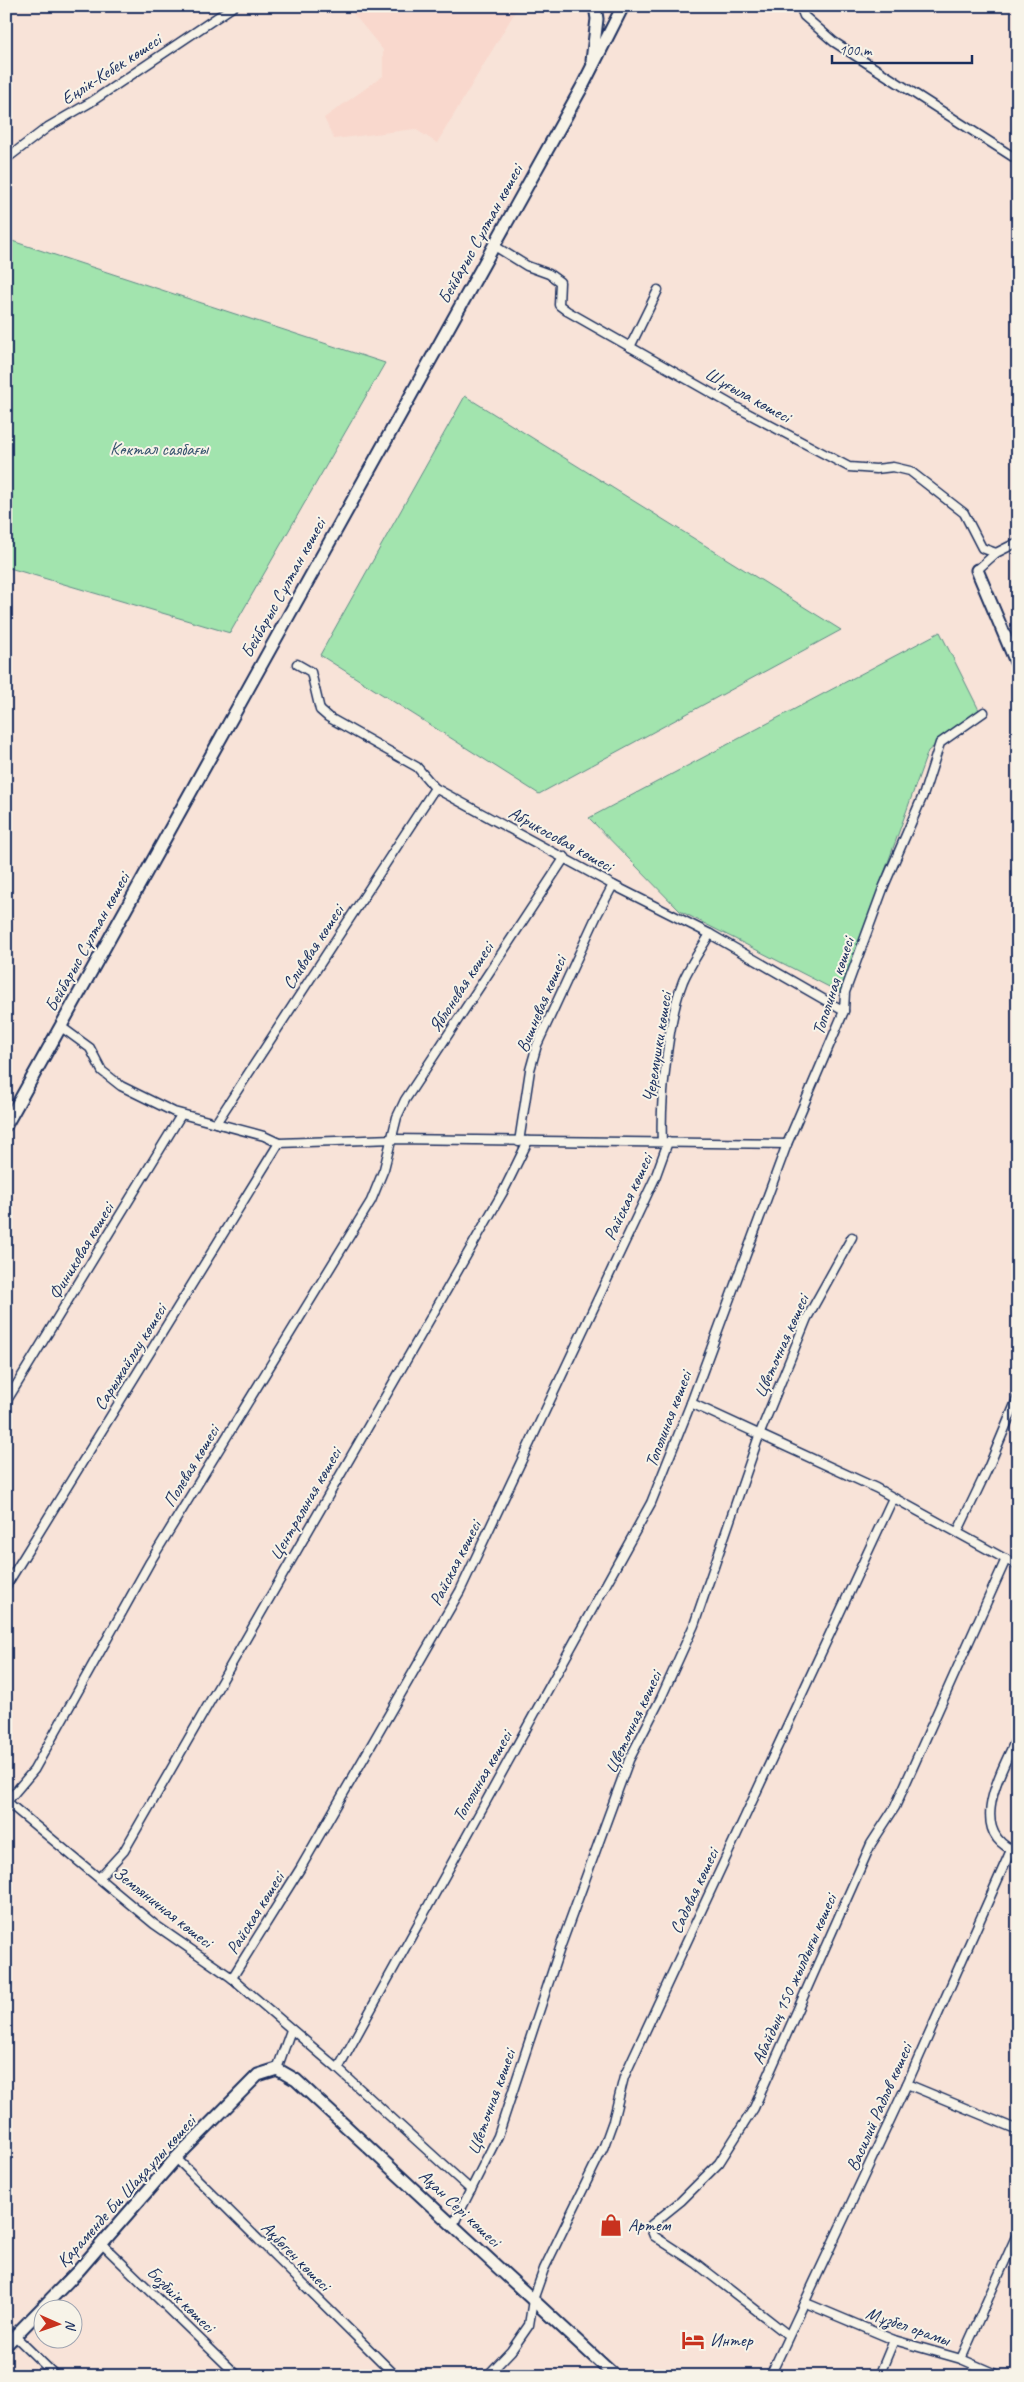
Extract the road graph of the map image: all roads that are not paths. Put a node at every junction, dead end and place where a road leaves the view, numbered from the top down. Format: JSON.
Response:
{"nodes":[{"id":1,"x":234,"y":6,"type":"edge"},
{"id":2,"x":595,"y":6,"type":"edge"},
{"id":3,"x":623,"y":6,"type":"edge"},
{"id":4,"x":800,"y":6,"type":"edge"},
{"id":5,"x":591,"y":68,"type":"junction"},
{"id":6,"x":6,"y":159,"type":"edge"},
{"id":7,"x":1018,"y":160,"type":"edge"},
{"id":8,"x":493,"y":245,"type":"junction"},
{"id":9,"x":658,"y":290,"type":"dead end"},
{"id":10,"x":630,"y":346,"type":"junction"},
{"id":11,"x":1018,"y":542,"type":"edge"},
{"id":12,"x":996,"y":553,"type":"junction"},
{"id":13,"x":976,"y":570,"type":"joint"},
{"id":14,"x":296,"y":664,"type":"dead end"},
{"id":15,"x":1018,"y":667,"type":"edge"},
{"id":16,"x":984,"y":712,"type":"dead end"},
{"id":17,"x":435,"y":788,"type":"junction"},
{"id":18,"x":565,"y":857,"type":"junction"},
{"id":19,"x":613,"y":885,"type":"junction"},
{"id":20,"x":710,"y":934,"type":"junction"},
{"id":21,"x":844,"y":1011,"type":"junction"},
{"id":22,"x":60,"y":1026,"type":"junction"},
{"id":23,"x":181,"y":1114,"type":"junction"},
{"id":24,"x":216,"y":1123,"type":"junction"},
{"id":25,"x":6,"y":1125,"type":"edge"},
{"id":26,"x":393,"y":1138,"type":"junction"},
{"id":27,"x":528,"y":1141,"type":"junction"},
{"id":28,"x":519,"y":1142,"type":"junction"},
{"id":29,"x":665,"y":1142,"type":"junction"},
{"id":30,"x":279,"y":1143,"type":"junction"},
{"id":31,"x":787,"y":1144,"type":"junction"},
{"id":32,"x":852,"y":1237,"type":"dead end"},
{"id":33,"x":1018,"y":1397,"type":"edge"},
{"id":34,"x":6,"y":1402,"type":"edge"},
{"id":35,"x":691,"y":1403,"type":"junction"},
{"id":36,"x":760,"y":1433,"type":"junction"},
{"id":37,"x":893,"y":1498,"type":"junction"},
{"id":38,"x":958,"y":1531,"type":"junction"},
{"id":39,"x":1006,"y":1558,"type":"junction"},
{"id":40,"x":1018,"y":1566,"type":"edge"},
{"id":41,"x":6,"y":1586,"type":"edge"},
{"id":42,"x":1018,"y":1735,"type":"edge"},
{"id":43,"x":7,"y":1802,"type":"edge"},
{"id":44,"x":1014,"y":1850,"type":"edge"},
{"id":45,"x":100,"y":1878,"type":"junction"},
{"id":46,"x":232,"y":1978,"type":"junction"},
{"id":47,"x":291,"y":2030,"type":"junction"},
{"id":48,"x":277,"y":2069,"type":"junction"},
{"id":49,"x":338,"y":2069,"type":"junction"},
{"id":50,"x":907,"y":2084,"type":"junction"},
{"id":51,"x":1018,"y":2130,"type":"edge"},
{"id":52,"x":176,"y":2158,"type":"junction"},
{"id":53,"x":471,"y":2190,"type":"junction"},
{"id":54,"x":453,"y":2225,"type":"junction"},
{"id":55,"x":1018,"y":2232,"type":"edge"},
{"id":56,"x":102,"y":2244,"type":"junction"},
{"id":57,"x":533,"y":2300,"type":"junction"},
{"id":58,"x":806,"y":2303,"type":"junction"},
{"id":59,"x":788,"y":2335,"type":"junction"},
{"id":60,"x":15,"y":2336,"type":"junction"},
{"id":61,"x":894,"y":2340,"type":"junction"},
{"id":62,"x":6,"y":2345,"type":"edge"},
{"id":63,"x":961,"y":2359,"type":"junction"},
{"id":64,"x":56,"y":2376,"type":"edge"},
{"id":65,"x":238,"y":2376,"type":"edge"},
{"id":66,"x":396,"y":2376,"type":"edge"},
{"id":67,"x":488,"y":2376,"type":"edge"},
{"id":68,"x":615,"y":2376,"type":"edge"},
{"id":69,"x":770,"y":2376,"type":"edge"},
{"id":70,"x":879,"y":2376,"type":"edge"},
{"id":71,"x":1000,"y":2376,"type":"edge"}],
"edges":[{"from":1,"to":6,"type":"street","name":"Еңлік-Кебек көшесі"},
{"from":2,"to":5,"type":"street"},
{"from":3,"to":5,"type":"street","name":"Бейбарыс Сұлтан көшесі"},
{"from":4,"to":7,"type":"street"},
{"from":5,"to":8,"type":"street","name":"Бейбарыс Сұлтан көшесі"},
{"from":8,"to":10,"type":"street","name":"Шұғыла көшесі"},
{"from":8,"to":22,"type":"street","name":"Бейбарыс Сұлтан көшесі"},
{"from":9,"to":10,"type":"street"},
{"from":10,"to":12,"type":"street","name":"Шұғыла көшесі"},
{"from":11,"to":12,"type":"street"},
{"from":12,"to":13,"type":"street"},
{"from":13,"to":15,"type":"street"},
{"from":14,"to":17,"type":"street","name":"Абрикосовая көшесі"},
{"from":16,"to":21,"type":"street","name":"Тополиная көшесі"},
{"from":17,"to":18,"type":"street","name":"Абрикосовая көшесі"},
{"from":17,"to":24,"type":"street","name":"Сливовая көшесі"},
{"from":18,"to":19,"type":"street","name":"Абрикосовая көшесі"},
{"from":18,"to":26,"type":"street","name":"Яблоневая көшесі"},
{"from":19,"to":20,"type":"street","name":"Абрикосовая көшесі"},
{"from":19,"to":28,"type":"street","name":"Вишневая көшесі"},
{"from":20,"to":21,"type":"street","name":"Абрикосовая көшесі"},
{"from":20,"to":29,"type":"street","name":"Черемушки көшесі"},
{"from":21,"to":31,"type":"street","name":"Тополиная көшесі"},
{"from":22,"to":23,"type":"street"},
{"from":22,"to":25,"type":"street","name":"Бейбарыс Сұлтан көшесі"},
{"from":23,"to":24,"type":"street"},
{"from":23,"to":34,"type":"street","name":"Финиковая көшесі"},
{"from":24,"to":30,"type":"street"},
{"from":26,"to":28,"type":"street"},
{"from":26,"to":30,"type":"street"},
{"from":26,"to":43,"type":"street","name":"Полевая көшесі"},
{"from":27,"to":28,"type":"street"},
{"from":27,"to":29,"type":"street"},
{"from":27,"to":45,"type":"street","name":"Центральная көшесі"},
{"from":29,"to":31,"type":"street"},
{"from":29,"to":46,"type":"street","name":"Райская көшесі"},
{"from":30,"to":41,"type":"street","name":"Сарыжайлау көшесі"},
{"from":31,"to":35,"type":"street","name":"Тополиная көшесі"},
{"from":32,"to":36,"type":"street","name":"Цветочная көшесі"},
{"from":33,"to":38,"type":"street"},
{"from":35,"to":36,"type":"street"},
{"from":35,"to":49,"type":"street","name":"Тополиная көшесі"},
{"from":36,"to":37,"type":"street"},
{"from":36,"to":53,"type":"street","name":"Цветочная көшесі"},
{"from":37,"to":38,"type":"street"},
{"from":37,"to":57,"type":"street","name":"Садовая көшесі"},
{"from":38,"to":39,"type":"street"},
{"from":39,"to":40,"type":"street"},
{"from":39,"to":59,"type":"street","name":"Абайдың 150 жылдығы көшесі"},
{"from":42,"to":44,"type":"street"},
{"from":43,"to":45,"type":"street","name":"Земляничная көшесі"},
{"from":44,"to":50,"type":"street","name":"Василий Радлов көшесі"},
{"from":45,"to":46,"type":"street","name":"Земляничная көшесі"},
{"from":46,"to":47,"type":"street","name":"Земляничная көшесі"},
{"from":47,"to":48,"type":"street"},
{"from":47,"to":49,"type":"street","name":"Земляничная көшесі"},
{"from":48,"to":52,"type":"street","name":"Қараменде Би Шақаұлы көшесі"},
{"from":48,"to":54,"type":"street","name":"Ақан Сері көшесі"},
{"from":49,"to":53,"type":"street","name":"Земляничная көшесі"},
{"from":50,"to":51,"type":"street"},
{"from":50,"to":58,"type":"street","name":"Василий Радлов көшесі"},
{"from":52,"to":56,"type":"street","name":"Қараменде Би Шақаұлы көшесі"},
{"from":52,"to":66,"type":"street","name":"Ақбөген көшесі"},
{"from":53,"to":54,"type":"street","name":"Цветочная көшесі"},
{"from":54,"to":57,"type":"street","name":"Ақан Сері көшесі"},
{"from":55,"to":63,"type":"street"},
{"from":56,"to":60,"type":"street","name":"Қараменде Би Шақаұлы көшесі"},
{"from":56,"to":65,"type":"street","name":"Бозбиік көшесі"},
{"from":57,"to":67,"type":"street","name":"Садовая көшесі"},
{"from":57,"to":68,"type":"street","name":"Ақан Сері көшесі"},
{"from":58,"to":59,"type":"street","name":"Василий Радлов көшесі"},
{"from":58,"to":61,"type":"street","name":"Мұзбел орамы"},
{"from":59,"to":69,"type":"street","name":"Василий Радлов көшесі"},
{"from":60,"to":62,"type":"street","name":"Қараменде Би Шақаұлы көшесі"},
{"from":60,"to":64,"type":"street"},
{"from":61,"to":63,"type":"street","name":"Мұзбел орамы"},
{"from":61,"to":70,"type":"street"},
{"from":63,"to":71,"type":"street","name":"Мұзбел орамы"}]}
